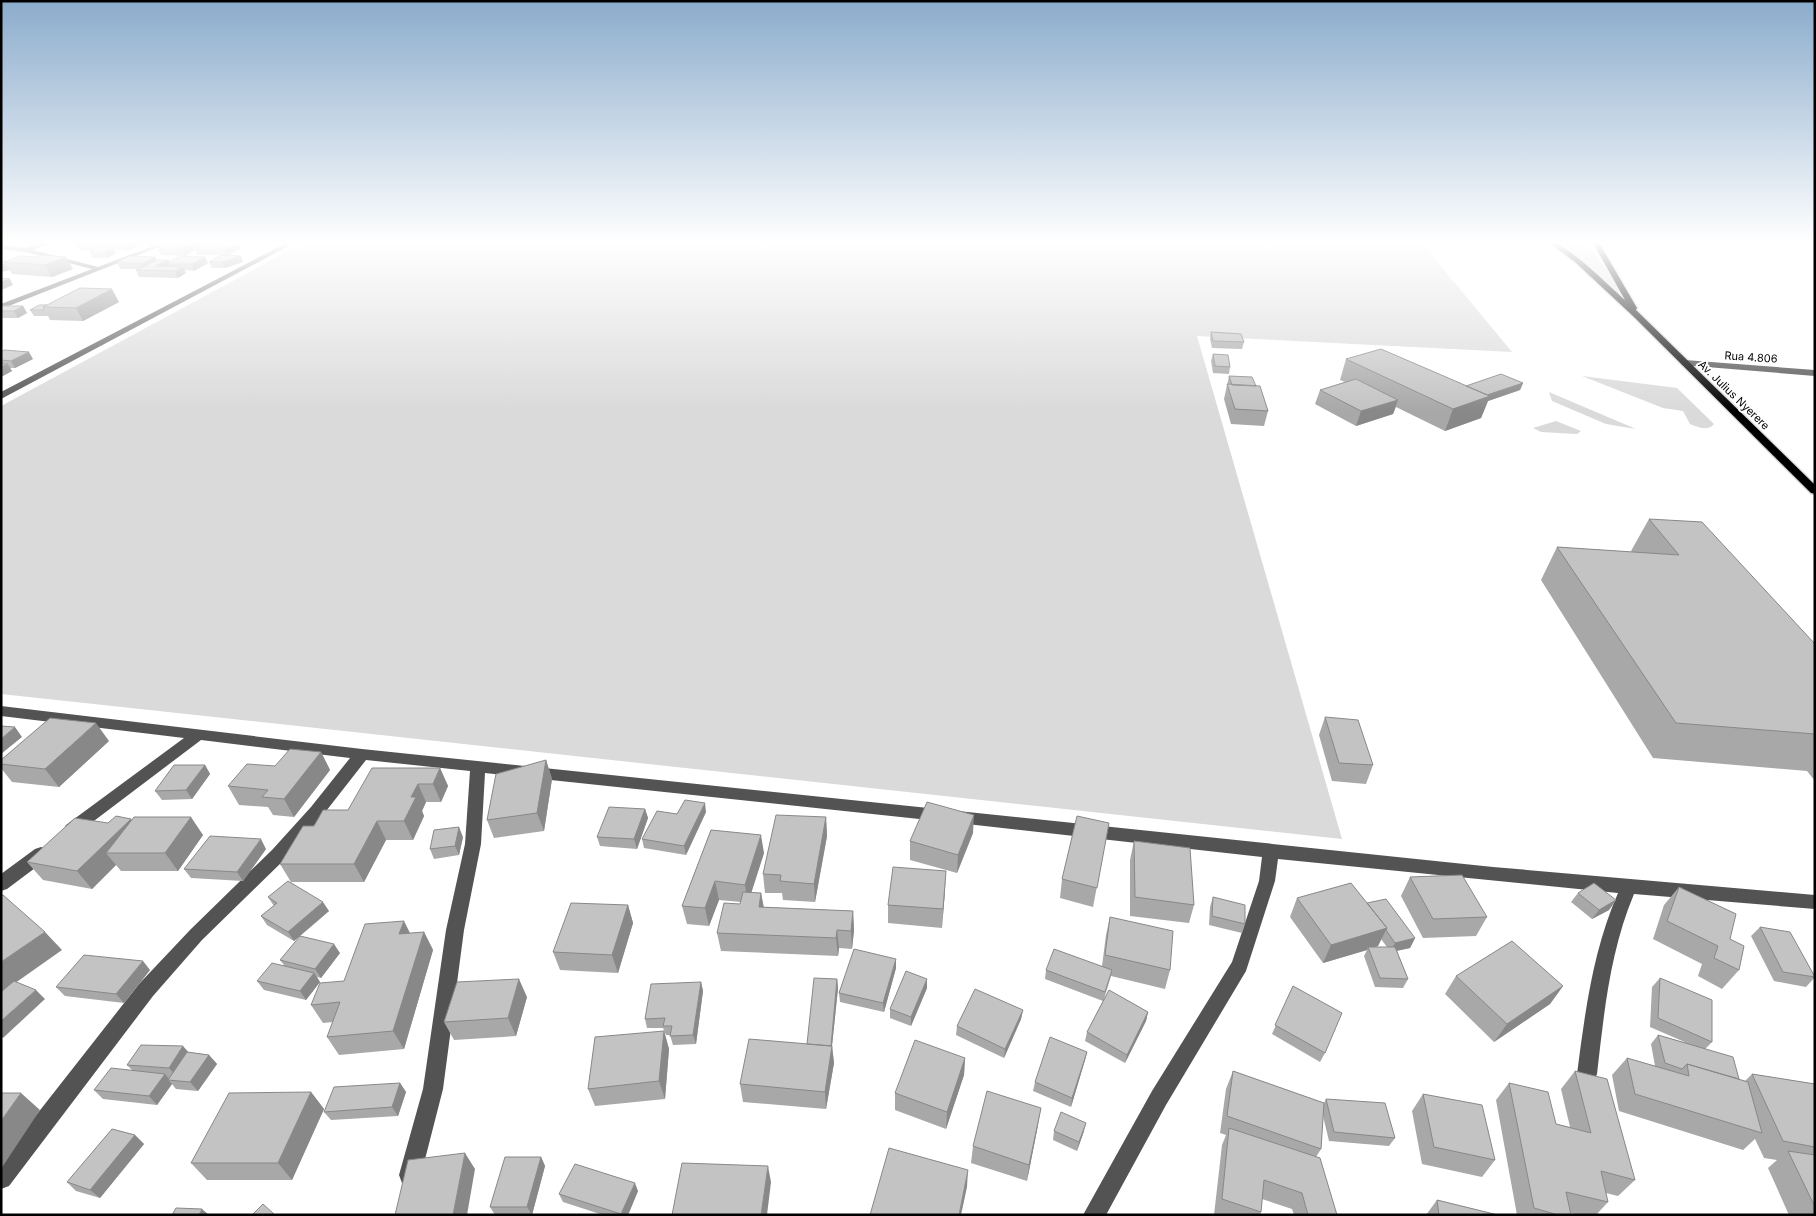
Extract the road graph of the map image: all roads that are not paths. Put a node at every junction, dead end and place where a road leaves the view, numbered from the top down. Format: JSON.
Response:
{"nodes":[{"id":1,"x":25,"y":298,"type":"edge"},
{"id":2,"x":187,"y":298,"type":"edge"},
{"id":3,"x":1619,"y":298,"type":"edge"},
{"id":4,"x":1628,"y":298,"type":"edge"},
{"id":5,"x":1,"y":307,"type":"edge"},
{"id":6,"x":1637,"y":314,"type":"junction"},
{"id":7,"x":1685,"y":363,"type":"junction"},
{"id":8,"x":1815,"y":372,"type":"edge"},
{"id":9,"x":1,"y":396,"type":"edge"},
{"id":10,"x":1815,"y":491,"type":"edge"},
{"id":11,"x":1,"y":711,"type":"edge"},
{"id":12,"x":199,"y":734,"type":"junction"},
{"id":13,"x":362,"y":754,"type":"junction"},
{"id":14,"x":478,"y":766,"type":"junction"},
{"id":15,"x":1271,"y":853,"type":"junction"},
{"id":16,"x":1,"y":884,"type":"edge"},
{"id":17,"x":1628,"y":889,"type":"junction"},
{"id":18,"x":1815,"y":902,"type":"edge"},
{"id":19,"x":1587,"y":1074,"type":"edge"},
{"id":20,"x":1,"y":1178,"type":"edge"},
{"id":21,"x":407,"y":1188,"type":"edge"},
{"id":22,"x":1094,"y":1215,"type":"edge"}],
"edges":[{"from":1,"to":5,"type":"street"},
{"from":2,"to":9,"type":"street"},
{"from":3,"to":6,"type":"main road","name":"Av. Julius Nyerere"},
{"from":4,"to":6,"type":"main road","name":"Av. Julius Nyerere"},
{"from":6,"to":7,"type":"main road","name":"Av. Julius Nyerere"},
{"from":7,"to":8,"type":"street","name":"Rua 4.806"},
{"from":7,"to":10,"type":"main road","name":"Av. Julius Nyerere"},
{"from":11,"to":12,"type":"street"},
{"from":12,"to":13,"type":"street"},
{"from":12,"to":16,"type":"street"},
{"from":13,"to":14,"type":"street"},
{"from":13,"to":20,"type":"street"},
{"from":14,"to":15,"type":"street"},
{"from":14,"to":21,"type":"street"},
{"from":15,"to":17,"type":"street"},
{"from":15,"to":22,"type":"street"},
{"from":17,"to":18,"type":"street"},
{"from":17,"to":19,"type":"street"}]}
